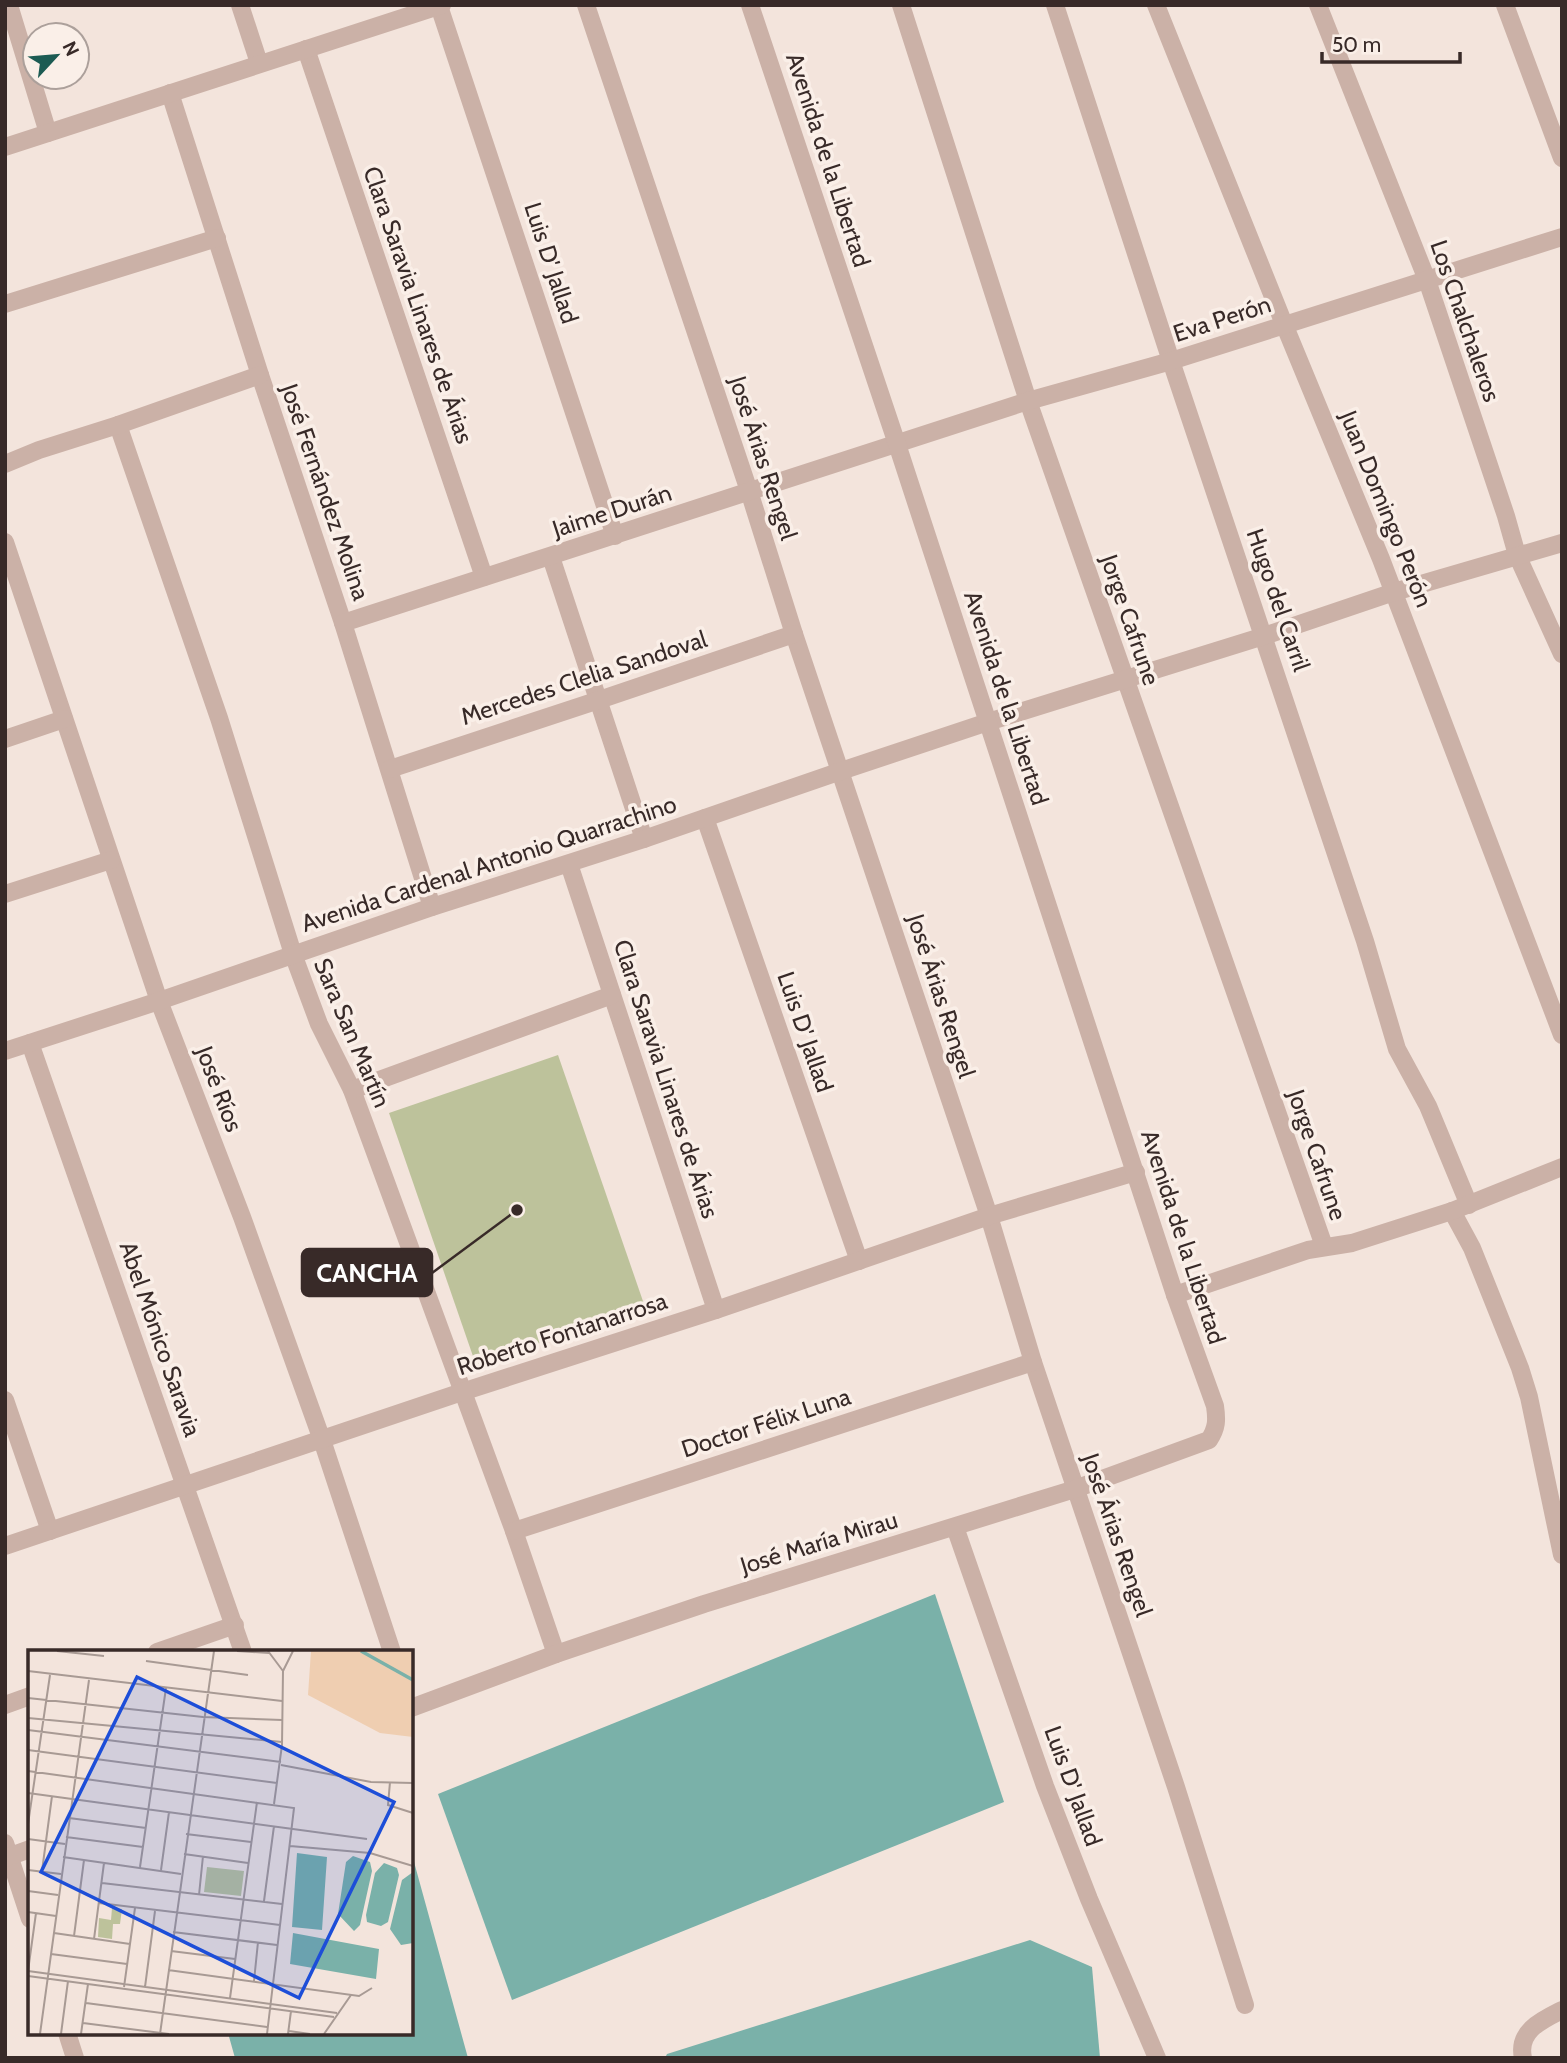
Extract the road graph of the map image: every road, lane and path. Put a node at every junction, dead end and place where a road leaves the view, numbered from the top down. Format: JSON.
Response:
{"nodes":[{"id":1,"x":9,"y":5,"type":"edge"},
{"id":2,"x":240,"y":5,"type":"edge"},
{"id":3,"x":586,"y":5,"type":"edge"},
{"id":4,"x":750,"y":5,"type":"edge"},
{"id":5,"x":901,"y":5,"type":"edge"},
{"id":6,"x":1055,"y":5,"type":"edge"},
{"id":7,"x":1156,"y":5,"type":"edge"},
{"id":8,"x":1318,"y":5,"type":"edge"},
{"id":9,"x":1505,"y":5,"type":"edge"},
{"id":10,"x":441,"y":6,"type":"edge"},
{"id":11,"x":306,"y":49,"type":"junction"},
{"id":12,"x":259,"y":63,"type":"junction"},
{"id":13,"x":170,"y":93,"type":"junction"},
{"id":14,"x":48,"y":133,"type":"junction"},
{"id":15,"x":5,"y":147,"type":"edge"},
{"id":16,"x":1562,"y":158,"type":"edge"},
{"id":17,"x":1562,"y":237,"type":"edge"},
{"id":18,"x":217,"y":238,"type":"junction"},
{"id":19,"x":1427,"y":280,"type":"junction"},
{"id":20,"x":5,"y":304,"type":"edge"},
{"id":21,"x":1284,"y":324,"type":"junction"},
{"id":22,"x":1171,"y":361,"type":"junction"},
{"id":23,"x":260,"y":375,"type":"junction"},
{"id":24,"x":1028,"y":401,"type":"junction"},
{"id":25,"x":118,"y":425,"type":"junction"},
{"id":26,"x":897,"y":444,"type":"junction"},
{"id":27,"x":5,"y":464,"type":"edge"},
{"id":28,"x":749,"y":491,"type":"junction"},
{"id":29,"x":615,"y":536,"type":"junction"},
{"id":30,"x":5,"y":542,"type":"edge"},
{"id":31,"x":1562,"y":543,"type":"edge"},
{"id":32,"x":1517,"y":555,"type":"junction"},
{"id":33,"x":551,"y":557,"type":"junction"},
{"id":34,"x":484,"y":577,"type":"junction"},
{"id":35,"x":1394,"y":592,"type":"junction"},
{"id":36,"x":343,"y":623,"type":"junction"},
{"id":37,"x":794,"y":634,"type":"junction"},
{"id":38,"x":1264,"y":635,"type":"junction"},
{"id":39,"x":1562,"y":654,"type":"edge"},
{"id":40,"x":1124,"y":678,"type":"junction"},
{"id":41,"x":599,"y":701,"type":"junction"},
{"id":42,"x":64,"y":719,"type":"junction"},
{"id":43,"x":988,"y":722,"type":"junction"},
{"id":44,"x":5,"y":739,"type":"edge"},
{"id":45,"x":390,"y":769,"type":"junction"},
{"id":46,"x":841,"y":771,"type":"junction"},
{"id":47,"x":705,"y":818,"type":"junction"},
{"id":48,"x":644,"y":839,"type":"junction"},
{"id":49,"x":111,"y":860,"type":"junction"},
{"id":50,"x":569,"y":864,"type":"junction"},
{"id":51,"x":5,"y":894,"type":"edge"},
{"id":52,"x":432,"y":907,"type":"junction"},
{"id":53,"x":293,"y":954,"type":"junction"},
{"id":54,"x":612,"y":995,"type":"junction"},
{"id":55,"x":159,"y":1001,"type":"junction"},
{"id":56,"x":1562,"y":1035,"type":"edge"},
{"id":57,"x":30,"y":1043,"type":"junction"},
{"id":58,"x":5,"y":1051,"type":"edge"},
{"id":59,"x":352,"y":1090,"type":"junction"},
{"id":60,"x":1562,"y":1167,"type":"edge"},
{"id":61,"x":1136,"y":1172,"type":"junction"},
{"id":62,"x":1461,"y":1208,"type":"junction"},
{"id":63,"x":989,"y":1216,"type":"junction"},
{"id":64,"x":1324,"y":1246,"type":"junction"},
{"id":65,"x":859,"y":1261,"type":"junction"},
{"id":66,"x":1175,"y":1294,"type":"junction"},
{"id":67,"x":716,"y":1310,"type":"junction"},
{"id":68,"x":1033,"y":1362,"type":"junction"},
{"id":69,"x":462,"y":1392,"type":"junction"},
{"id":70,"x":5,"y":1400,"type":"edge"},
{"id":71,"x":1214,"y":1406,"type":"joint"},
{"id":72,"x":322,"y":1440,"type":"junction"},
{"id":73,"x":186,"y":1486,"type":"junction"},
{"id":74,"x":1075,"y":1489,"type":"junction"},
{"id":75,"x":955,"y":1527,"type":"junction"},
{"id":76,"x":50,"y":1531,"type":"junction"},
{"id":77,"x":514,"y":1531,"type":"junction"},
{"id":78,"x":5,"y":1546,"type":"edge"},
{"id":79,"x":1562,"y":1555,"type":"edge"},
{"id":80,"x":234,"y":1625,"type":"junction"},
{"id":81,"x":163,"y":1650,"type":"edge"},
{"id":82,"x":242,"y":1650,"type":"edge"},
{"id":83,"x":391,"y":1650,"type":"edge"},
{"id":84,"x":556,"y":1654,"type":"junction"},
{"id":85,"x":28,"y":1697,"type":"edge"},
{"id":86,"x":5,"y":1705,"type":"edge"},
{"id":87,"x":413,"y":1707,"type":"edge"},
{"id":88,"x":28,"y":1849,"type":"edge"},
{"id":89,"x":7,"y":1853,"type":"edge"},
{"id":90,"x":28,"y":1913,"type":"edge"},
{"id":91,"x":1244,"y":2005,"type":"dead end"},
{"id":92,"x":1562,"y":2010,"type":"edge"},
{"id":93,"x":68,"y":2035,"type":"edge"},
{"id":94,"x":75,"y":2058,"type":"edge"},
{"id":95,"x":1157,"y":2058,"type":"edge"},
{"id":96,"x":1523,"y":2058,"type":"edge"}],
"edges":[{"from":1,"to":14,"type":"street"},
{"from":2,"to":12,"type":"street"},
{"from":3,"to":28,"type":"street","name":"José Árias Rengel"},
{"from":4,"to":26,"type":"street","name":"Avenida de la Libertad"},
{"from":5,"to":24,"type":"street","name":"Jorge Cafrune"},
{"from":6,"to":22,"type":"street","name":"Hugo del Carril"},
{"from":7,"to":21,"type":"street","name":"Juan Domingo Perón"},
{"from":8,"to":19,"type":"street","name":"Los Chalchaleros"},
{"from":9,"to":16,"type":"street"},
{"from":10,"to":11,"type":"street"},
{"from":10,"to":29,"type":"street","name":"Luis D' Jallad"},
{"from":11,"to":12,"type":"street"},
{"from":11,"to":34,"type":"street","name":"Clara Saravia Linares de Árias"},
{"from":12,"to":13,"type":"street"},
{"from":13,"to":14,"type":"street"},
{"from":13,"to":18,"type":"street","name":"José Fernández Molina"},
{"from":14,"to":15,"type":"street"},
{"from":17,"to":19,"type":"street","name":"Eva Perón"},
{"from":18,"to":20,"type":"street"},
{"from":18,"to":23,"type":"street","name":"José Fernández Molina"},
{"from":19,"to":21,"type":"street","name":"Eva Perón"},
{"from":19,"to":32,"type":"street","name":"Los Chalchaleros"},
{"from":21,"to":22,"type":"street","name":"Eva Perón"},
{"from":21,"to":35,"type":"street","name":"Juan Domingo Perón"},
{"from":22,"to":24,"type":"street","name":"Eva Perón"},
{"from":22,"to":38,"type":"street","name":"Hugo del Carril"},
{"from":23,"to":25,"type":"street"},
{"from":23,"to":36,"type":"street","name":"José Fernández Molina"},
{"from":24,"to":26,"type":"street","name":"Eva Perón"},
{"from":24,"to":40,"type":"street","name":"Jorge Cafrune"},
{"from":25,"to":27,"type":"street"},
{"from":25,"to":53,"type":"street","name":"Sara San Martín"},
{"from":26,"to":28,"type":"street","name":"Jaime Durán"},
{"from":26,"to":43,"type":"street","name":"Avenida de la Libertad"},
{"from":28,"to":29,"type":"street","name":"Jaime Durán"},
{"from":28,"to":37,"type":"street","name":"José Árias Rengel"},
{"from":29,"to":33,"type":"street","name":"Jaime Durán"},
{"from":30,"to":42,"type":"street","name":"José Ríos"},
{"from":31,"to":32,"type":"street","name":"Avenida Cardenal Antonio Quarrachino"},
{"from":32,"to":35,"type":"street","name":"Avenida Cardenal Antonio Quarrachino"},
{"from":32,"to":39,"type":"street","name":"Los Chalchaleros"},
{"from":33,"to":34,"type":"street","name":"Jaime Durán"},
{"from":33,"to":41,"type":"street"},
{"from":34,"to":36,"type":"street","name":"Jaime Durán"},
{"from":35,"to":38,"type":"street","name":"Avenida Cardenal Antonio Quarrachino"},
{"from":35,"to":56,"type":"street","name":"Juan Domingo Perón"},
{"from":36,"to":45,"type":"street","name":"José Fernández Molina"},
{"from":37,"to":41,"type":"street","name":"Mercedes Clelia Sandoval"},
{"from":37,"to":46,"type":"street","name":"José Árias Rengel"},
{"from":38,"to":40,"type":"street","name":"Avenida Cardenal Antonio Quarrachino"},
{"from":38,"to":62,"type":"street","name":"Hugo del Carril"},
{"from":40,"to":43,"type":"street","name":"Avenida Cardenal Antonio Quarrachino"},
{"from":40,"to":64,"type":"street","name":"Jorge Cafrune"},
{"from":41,"to":45,"type":"street","name":"Mercedes Clelia Sandoval"},
{"from":41,"to":48,"type":"street"},
{"from":42,"to":44,"type":"street"},
{"from":42,"to":49,"type":"street","name":"José Ríos"},
{"from":43,"to":46,"type":"street","name":"Avenida Cardenal Antonio Quarrachino"},
{"from":43,"to":61,"type":"street","name":"Avenida de la Libertad"},
{"from":45,"to":52,"type":"street","name":"José Fernández Molina"},
{"from":46,"to":47,"type":"street","name":"Avenida Cardenal Antonio Quarrachino"},
{"from":46,"to":63,"type":"street","name":"José Árias Rengel"},
{"from":47,"to":48,"type":"street","name":"Avenida Cardenal Antonio Quarrachino"},
{"from":47,"to":65,"type":"street","name":"Luis D' Jallad"},
{"from":48,"to":50,"type":"street","name":"Avenida Cardenal Antonio Quarrachino"},
{"from":49,"to":51,"type":"street"},
{"from":49,"to":55,"type":"street","name":"José Ríos"},
{"from":50,"to":52,"type":"street","name":"Avenida Cardenal Antonio Quarrachino"},
{"from":50,"to":54,"type":"street","name":"Clara Saravia Linares de Árias"},
{"from":52,"to":53,"type":"street","name":"Avenida Cardenal Antonio Quarrachino"},
{"from":53,"to":55,"type":"street","name":"Avenida Cardenal Antonio Quarrachino"},
{"from":53,"to":59,"type":"street","name":"Sara San Martín"},
{"from":54,"to":59,"type":"street"},
{"from":54,"to":67,"type":"street","name":"Clara Saravia Linares de Árias"},
{"from":55,"to":57,"type":"street","name":"Avenida Cardenal Antonio Quarrachino"},
{"from":55,"to":72,"type":"street","name":"José Ríos"},
{"from":57,"to":58,"type":"street","name":"Avenida Cardenal Antonio Quarrachino"},
{"from":57,"to":73,"type":"street","name":"Abel Mónico Saravia"},
{"from":59,"to":69,"type":"street","name":"Sara San Martín"},
{"from":60,"to":62,"type":"street"},
{"from":61,"to":63,"type":"street","name":"Roberto Fontanarrosa"},
{"from":61,"to":66,"type":"street","name":"Avenida de la Libertad"},
{"from":62,"to":64,"type":"street"},
{"from":62,"to":79,"type":"street","name":"Hugo del Carril"},
{"from":63,"to":65,"type":"street","name":"Roberto Fontanarrosa"},
{"from":63,"to":68,"type":"street","name":"José Árias Rengel"},
{"from":64,"to":66,"type":"street"},
{"from":65,"to":67,"type":"street","name":"Roberto Fontanarrosa"},
{"from":66,"to":71,"type":"street","name":"Avenida de la Libertad"},
{"from":67,"to":69,"type":"street","name":"Roberto Fontanarrosa"},
{"from":68,"to":74,"type":"street","name":"José Árias Rengel"},
{"from":68,"to":77,"type":"street","name":"Doctor Félix Luna"},
{"from":69,"to":72,"type":"street","name":"Roberto Fontanarrosa"},
{"from":69,"to":77,"type":"street","name":"Sara San Martín"},
{"from":70,"to":76,"type":"street"},
{"from":71,"to":74,"type":"street","name":"José María Mirau"},
{"from":72,"to":73,"type":"street","name":"Roberto Fontanarrosa"},
{"from":72,"to":83,"type":"street","name":"José Ríos"},
{"from":73,"to":76,"type":"street","name":"Roberto Fontanarrosa"},
{"from":73,"to":80,"type":"street","name":"Abel Mónico Saravia"},
{"from":74,"to":75,"type":"street","name":"José María Mirau"},
{"from":74,"to":91,"type":"street","name":"José Árias Rengel"},
{"from":75,"to":84,"type":"street","name":"José María Mirau"},
{"from":75,"to":95,"type":"street","name":"Luis D' Jallad"},
{"from":76,"to":78,"type":"street","name":"Roberto Fontanarrosa"},
{"from":77,"to":84,"type":"street","name":"Sara San Martín"},
{"from":80,"to":81,"type":"street"},
{"from":80,"to":82,"type":"street","name":"Abel Mónico Saravia"},
{"from":84,"to":87,"type":"street","name":"José María Mirau"},
{"from":85,"to":86,"type":"street"},
{"from":88,"to":89,"type":"street"},
{"from":89,"to":90,"type":"street"},
{"from":92,"to":96,"type":"street"},
{"from":93,"to":94,"type":"street"}]}
